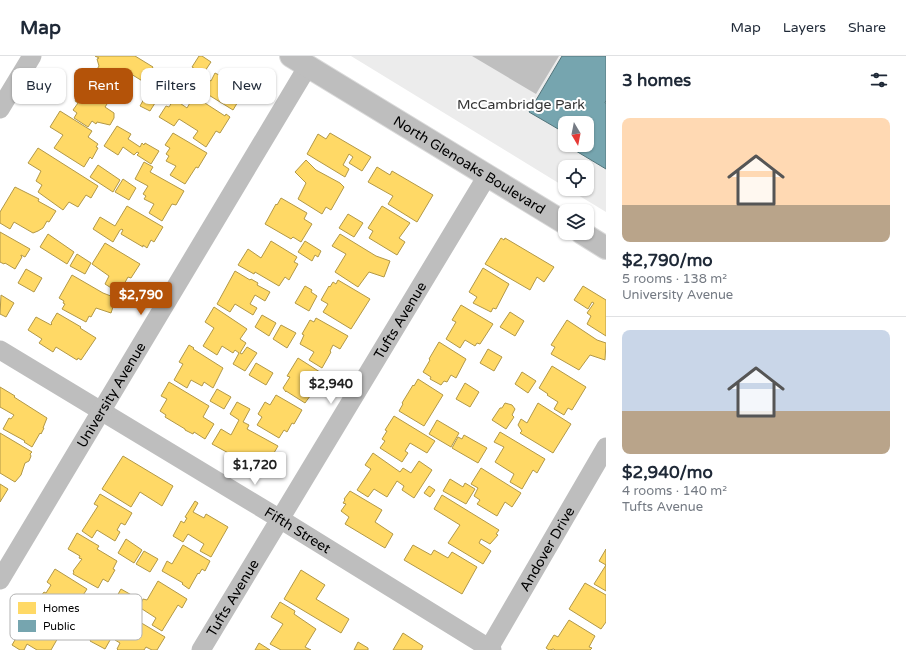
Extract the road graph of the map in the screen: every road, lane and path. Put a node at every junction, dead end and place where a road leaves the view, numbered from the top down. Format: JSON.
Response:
{"nodes":[{"id":1,"x":32,"y":56,"type":"edge"},
{"id":2,"x":300,"y":61,"type":"edge"},
{"id":3,"x":0,"y":109,"type":"edge"},
{"id":4,"x":487,"y":176,"type":"junction"},
{"id":5,"x":558,"y":219,"type":"edge"},
{"id":6,"x":593,"y":240,"type":"edge"},
{"id":7,"x":606,"y":248,"type":"edge"},
{"id":8,"x":0,"y":350,"type":"edge"},
{"id":9,"x":102,"y":412,"type":"junction"},
{"id":10,"x":606,"y":447,"type":"edge"},
{"id":11,"x":280,"y":519,"type":"junction"},
{"id":12,"x":0,"y":580,"type":"edge"},
{"id":13,"x":489,"y":649,"type":"edge"},
{"id":14,"x":201,"y":650,"type":"edge"}],
"edges":[{"from":1,"to":3,"type":"street"},
{"from":2,"to":4,"type":"main road","name":"North Glenoaks Boulevard"},
{"from":2,"to":9,"type":"street","name":"University Avenue"},
{"from":4,"to":5,"type":"main road","name":"North Glenoaks Boulevard"},
{"from":4,"to":11,"type":"street","name":"Tufts Avenue"},
{"from":6,"to":7,"type":"main road"},
{"from":8,"to":9,"type":"street","name":"Fifth Street"},
{"from":9,"to":11,"type":"street","name":"Fifth Street"},
{"from":9,"to":12,"type":"street","name":"University Avenue"},
{"from":10,"to":13,"type":"street","name":"Andover Drive"},
{"from":11,"to":13,"type":"street","name":"Fifth Street"},
{"from":11,"to":14,"type":"street","name":"Tufts Avenue"}]}
